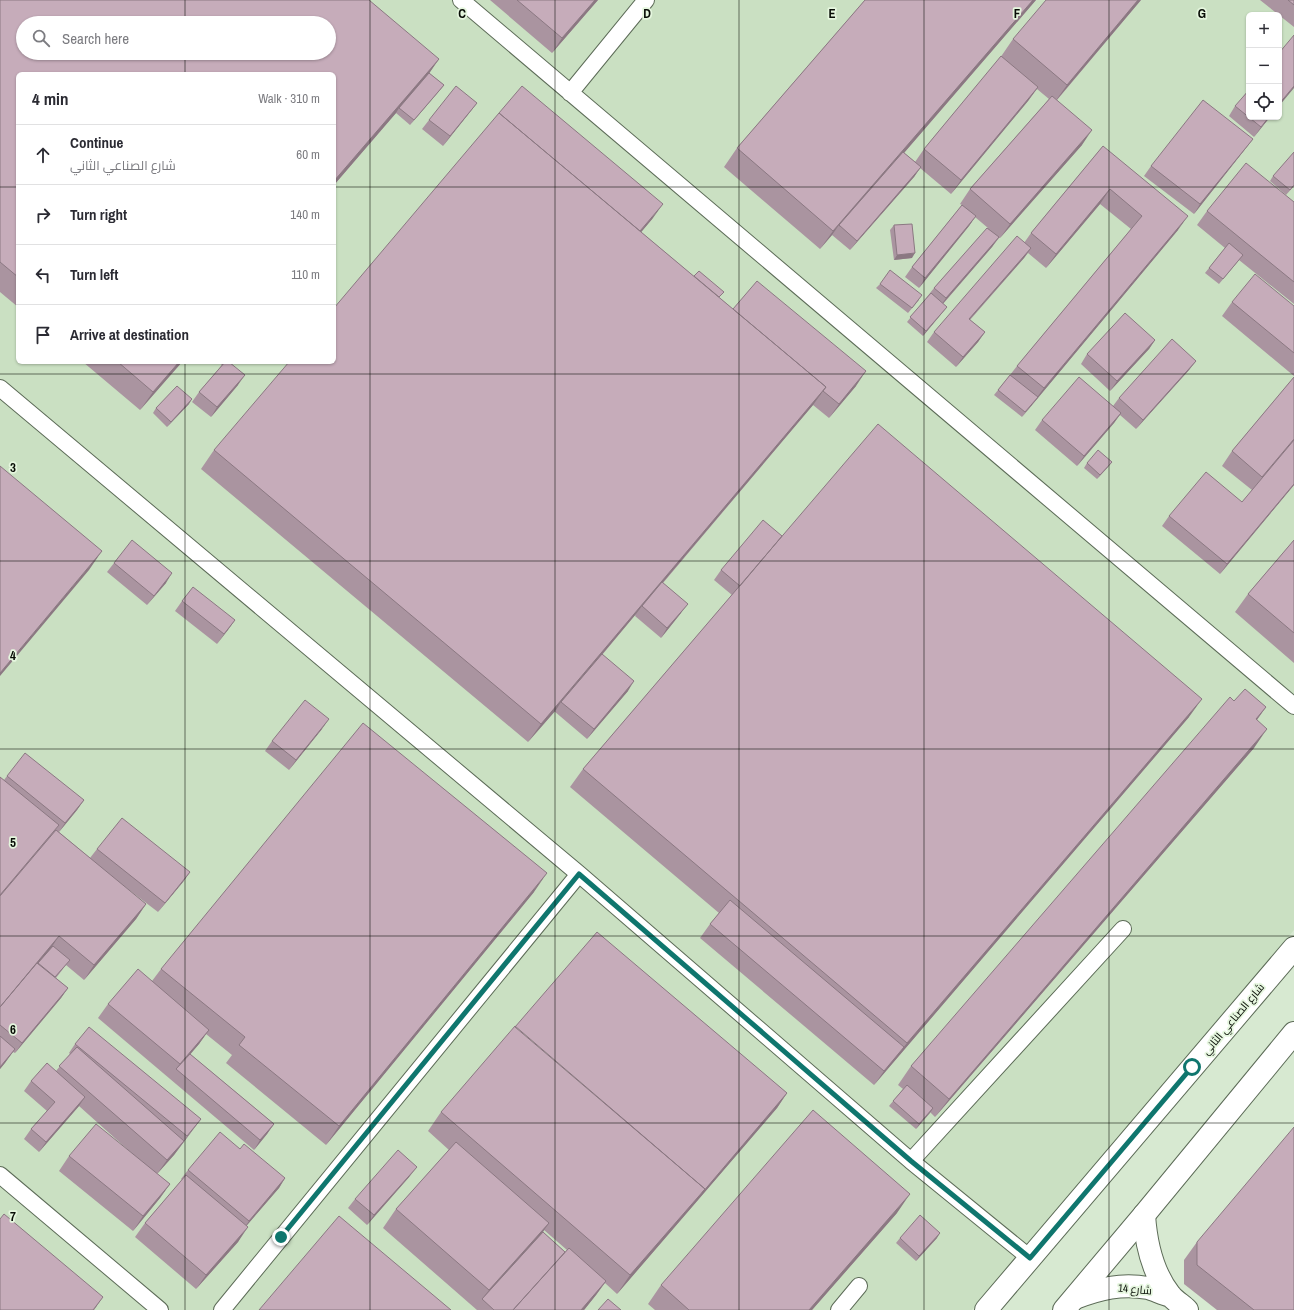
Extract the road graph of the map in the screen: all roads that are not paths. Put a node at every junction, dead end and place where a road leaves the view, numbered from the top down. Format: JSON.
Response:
{"nodes":[{"id":1,"x":461,"y":0,"type":"edge"},
{"id":2,"x":646,"y":0,"type":"edge"},
{"id":3,"x":570,"y":93,"type":"junction"},
{"id":4,"x":0,"y":388,"type":"edge"},
{"id":5,"x":1293,"y":702,"type":"edge"},
{"id":6,"x":579,"y":874,"type":"junction"},
{"id":7,"x":1122,"y":929,"type":"dead end"},
{"id":8,"x":1294,"y":948,"type":"edge"},
{"id":9,"x":1294,"y":1034,"type":"edge"},
{"id":10,"x":911,"y":1161,"type":"junction"},
{"id":11,"x":0,"y":1175,"type":"edge"},
{"id":12,"x":1144,"y":1215,"type":"junction"},
{"id":13,"x":1030,"y":1258,"type":"junction"},
{"id":14,"x":859,"y":1286,"type":"dead end"},
{"id":15,"x":1179,"y":1303,"type":"edge"},
{"id":16,"x":1070,"y":1304,"type":"edge"},
{"id":17,"x":160,"y":1310,"type":"edge"},
{"id":18,"x":222,"y":1310,"type":"edge"},
{"id":19,"x":840,"y":1310,"type":"edge"},
{"id":20,"x":986,"y":1310,"type":"edge"}],
"edges":[{"from":1,"to":3,"type":"lane"},
{"from":2,"to":3,"type":"lane"},
{"from":3,"to":5,"type":"lane"},
{"from":4,"to":6,"type":"lane"},
{"from":6,"to":10,"type":"lane"},
{"from":6,"to":18,"type":"lane"},
{"from":7,"to":10,"type":"lane"},
{"from":8,"to":13,"type":"main road","name":"شارع الصناعي الثاني"},
{"from":9,"to":12,"type":"main road"},
{"from":10,"to":13,"type":"lane"},
{"from":11,"to":17,"type":"lane"},
{"from":12,"to":15,"type":"main road","name":"شارع 14"},
{"from":12,"to":16,"type":"main road"},
{"from":13,"to":20,"type":"main road","name":"شارع الصناعي الثاني"},
{"from":14,"to":19,"type":"lane"},
{"from":15,"to":16,"type":"main road","name":"شارع 14"}]}
